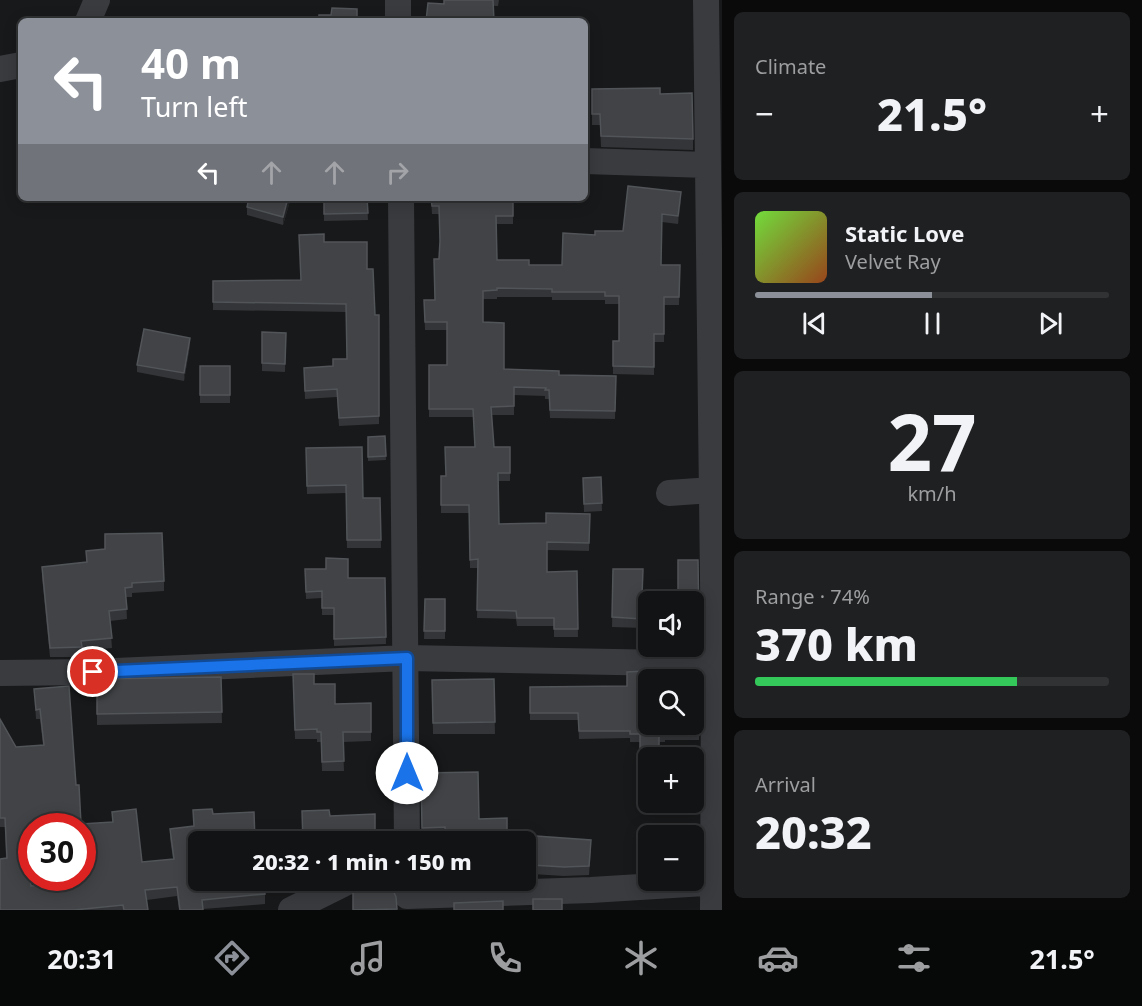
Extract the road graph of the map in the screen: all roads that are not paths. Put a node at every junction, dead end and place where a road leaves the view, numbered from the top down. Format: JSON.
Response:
{"nodes":[{"id":1,"x":97,"y":0,"type":"edge"},
{"id":2,"x":398,"y":0,"type":"edge"},
{"id":3,"x":705,"y":0,"type":"edge"},
{"id":4,"x":89,"y":18,"type":"edge"},
{"id":5,"x":398,"y":18,"type":"edge"},
{"id":6,"x":18,"y":66,"type":"edge"},
{"id":7,"x":0,"y":69,"type":"edge"},
{"id":8,"x":588,"y":161,"type":"edge"},
{"id":9,"x":712,"y":171,"type":"edge"},
{"id":10,"x":401,"y":201,"type":"edge"},
{"id":11,"x":716,"y":382,"type":"edge"},
{"id":12,"x":712,"y":490,"type":"junction"},
{"id":13,"x":669,"y":493,"type":"dead end"},
{"id":14,"x":407,"y":658,"type":"junction"},
{"id":15,"x":718,"y":664,"type":"edge"},
{"id":16,"x":0,"y":673,"type":"edge"},
{"id":17,"x":407,"y":831,"type":"edge"},
{"id":18,"x":718,"y":881,"type":"edge"},
{"id":19,"x":329,"y":891,"type":"edge"},
{"id":20,"x":407,"y":895,"type":"edge"},
{"id":21,"x":291,"y":910,"type":"edge"},
{"id":22,"x":713,"y":910,"type":"edge"}],
"edges":[{"from":1,"to":4,"type":"street"},
{"from":2,"to":5,"type":"street"},
{"from":3,"to":9,"type":"street"},
{"from":6,"to":7,"type":"street"},
{"from":8,"to":9,"type":"street"},
{"from":9,"to":11,"type":"street"},
{"from":10,"to":14,"type":"street"},
{"from":11,"to":12,"type":"street"},
{"from":12,"to":13,"type":"street"},
{"from":12,"to":15,"type":"street"},
{"from":14,"to":15,"type":"street"},
{"from":14,"to":16,"type":"street"},
{"from":14,"to":17,"type":"street"},
{"from":15,"to":18,"type":"street"},
{"from":18,"to":20,"type":"street"},
{"from":18,"to":22,"type":"street"},
{"from":19,"to":21,"type":"street"}]}
